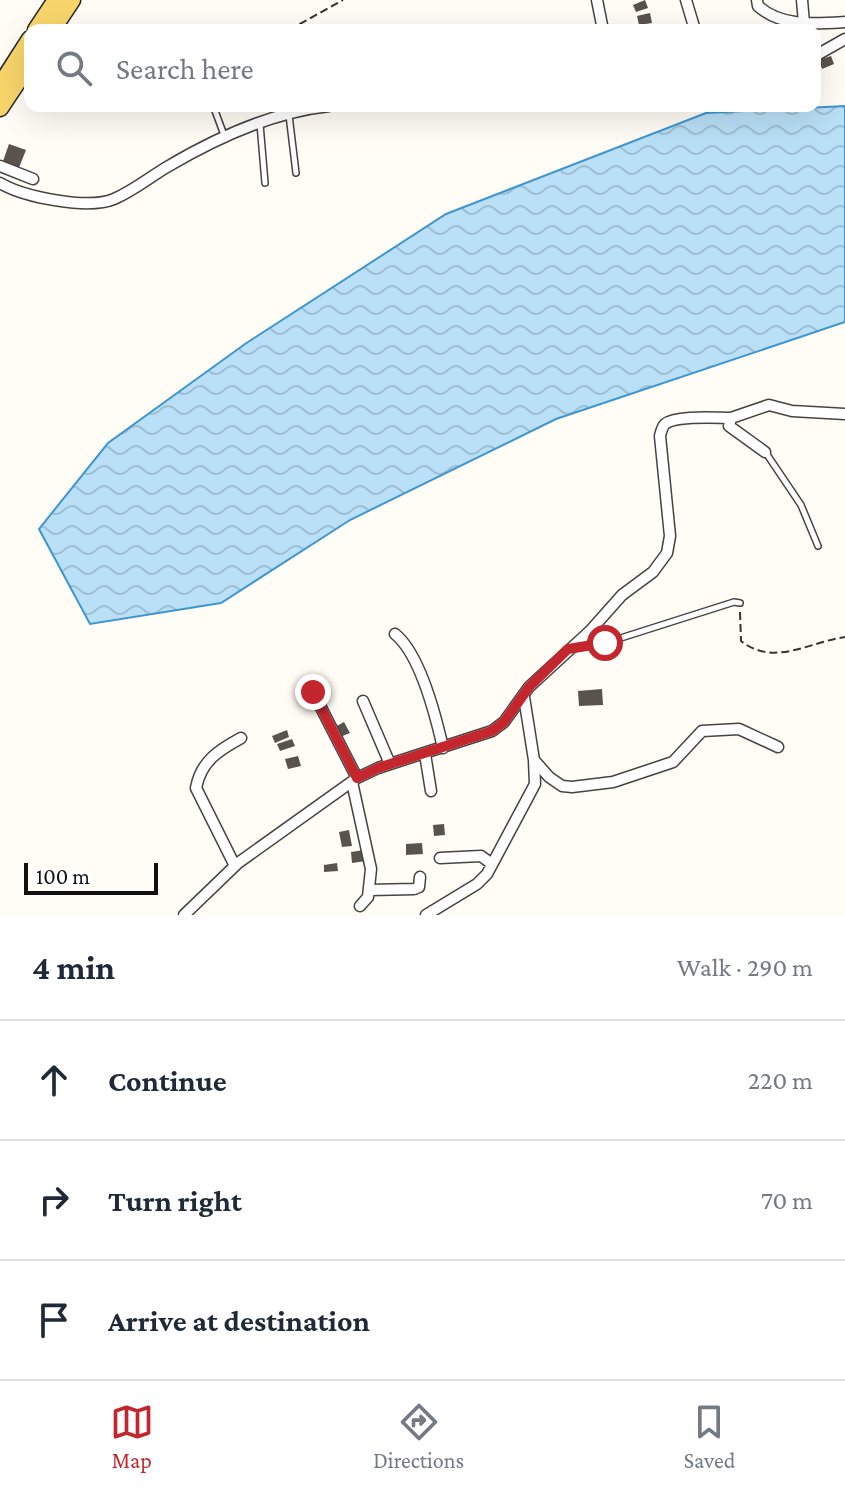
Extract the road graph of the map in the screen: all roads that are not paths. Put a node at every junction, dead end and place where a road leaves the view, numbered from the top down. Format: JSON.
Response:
{"nodes":[{"id":1,"x":56,"y":0,"type":"edge"},
{"id":2,"x":72,"y":0,"type":"edge"},
{"id":3,"x":597,"y":0,"type":"edge"},
{"id":4,"x":686,"y":0,"type":"edge"},
{"id":5,"x":757,"y":0,"type":"edge"},
{"id":6,"x":802,"y":0,"type":"edge"},
{"id":7,"x":845,"y":22,"type":"edge"},
{"id":8,"x":804,"y":23,"type":"junction"},
{"id":9,"x":40,"y":24,"type":"edge"},
{"id":10,"x":56,"y":24,"type":"edge"},
{"id":11,"x":602,"y":24,"type":"edge"},
{"id":12,"x":693,"y":24,"type":"edge"},
{"id":13,"x":845,"y":39,"type":"edge"},
{"id":14,"x":24,"y":48,"type":"edge"},
{"id":15,"x":821,"y":53,"type":"edge"},
{"id":16,"x":24,"y":72,"type":"edge"},
{"id":17,"x":0,"y":86,"type":"edge"},
{"id":18,"x":0,"y":108,"type":"edge"},
{"id":19,"x":215,"y":112,"type":"edge"},
{"id":20,"x":299,"y":112,"type":"edge"},
{"id":21,"x":289,"y":114,"type":"junction"},
{"id":22,"x":260,"y":123,"type":"junction"},
{"id":23,"x":224,"y":136,"type":"junction"},
{"id":24,"x":0,"y":166,"type":"edge"},
{"id":25,"x":296,"y":173,"type":"dead end"},
{"id":26,"x":33,"y":179,"type":"dead end"},
{"id":27,"x":0,"y":183,"type":"edge"},
{"id":28,"x":265,"y":183,"type":"dead end"},
{"id":29,"x":845,"y":414,"type":"edge"},
{"id":30,"x":731,"y":418,"type":"junction"},
{"id":31,"x":765,"y":452,"type":"joint"},
{"id":32,"x":818,"y":546,"type":"dead end"},
{"id":33,"x":740,"y":603,"type":"road end"},
{"id":34,"x":395,"y":634,"type":"dead end"},
{"id":35,"x":568,"y":649,"type":"junction"},
{"id":36,"x":313,"y":692,"type":"dead end"},
{"id":37,"x":524,"y":697,"type":"junction"},
{"id":38,"x":363,"y":701,"type":"dead end"},
{"id":39,"x":241,"y":738,"type":"dead end"},
{"id":40,"x":778,"y":747,"type":"dead end"},
{"id":41,"x":443,"y":748,"type":"junction"},
{"id":42,"x":425,"y":754,"type":"junction"},
{"id":43,"x":534,"y":760,"type":"junction"},
{"id":44,"x":390,"y":764,"type":"junction"},
{"id":45,"x":354,"y":780,"type":"junction"},
{"id":46,"x":431,"y":791,"type":"dead end"},
{"id":47,"x":440,"y":858,"type":"dead end"},
{"id":48,"x":492,"y":864,"type":"junction"},
{"id":49,"x":235,"y":866,"type":"junction"},
{"id":50,"x":420,"y":877,"type":"dead end"},
{"id":51,"x":370,"y":890,"type":"junction"},
{"id":52,"x":360,"y":906,"type":"dead end"},
{"id":53,"x":184,"y":915,"type":"edge"},
{"id":54,"x":426,"y":915,"type":"edge"}],
"edges":[{"from":1,"to":9,"type":"main road"},
{"from":2,"to":10,"type":"main road"},
{"from":3,"to":11,"type":"street"},
{"from":4,"to":12,"type":"street"},
{"from":5,"to":8,"type":"street"},
{"from":6,"to":8,"type":"street"},
{"from":7,"to":8,"type":"street"},
{"from":13,"to":15,"type":"street"},
{"from":14,"to":17,"type":"main road"},
{"from":16,"to":18,"type":"main road"},
{"from":19,"to":23,"type":"lane"},
{"from":20,"to":21,"type":"street"},
{"from":21,"to":22,"type":"street"},
{"from":21,"to":25,"type":"lane"},
{"from":22,"to":23,"type":"street"},
{"from":22,"to":28,"type":"lane"},
{"from":23,"to":27,"type":"street"},
{"from":24,"to":26,"type":"street"},
{"from":29,"to":30,"type":"street"},
{"from":30,"to":31,"type":"street"},
{"from":30,"to":35,"type":"street"},
{"from":31,"to":32,"type":"lane"},
{"from":33,"to":35,"type":"lane"},
{"from":34,"to":41,"type":"street"},
{"from":35,"to":37,"type":"street"},
{"from":36,"to":45,"type":"street"},
{"from":37,"to":41,"type":"street"},
{"from":37,"to":43,"type":"street"},
{"from":38,"to":44,"type":"street"},
{"from":39,"to":49,"type":"street"},
{"from":40,"to":43,"type":"street"},
{"from":41,"to":42,"type":"street"},
{"from":42,"to":44,"type":"street"},
{"from":42,"to":46,"type":"street"},
{"from":43,"to":48,"type":"street"},
{"from":44,"to":45,"type":"street"},
{"from":45,"to":49,"type":"street"},
{"from":45,"to":51,"type":"street"},
{"from":47,"to":48,"type":"street"},
{"from":48,"to":54,"type":"street"},
{"from":49,"to":53,"type":"street"},
{"from":50,"to":51,"type":"street"},
{"from":51,"to":52,"type":"street"}]}
